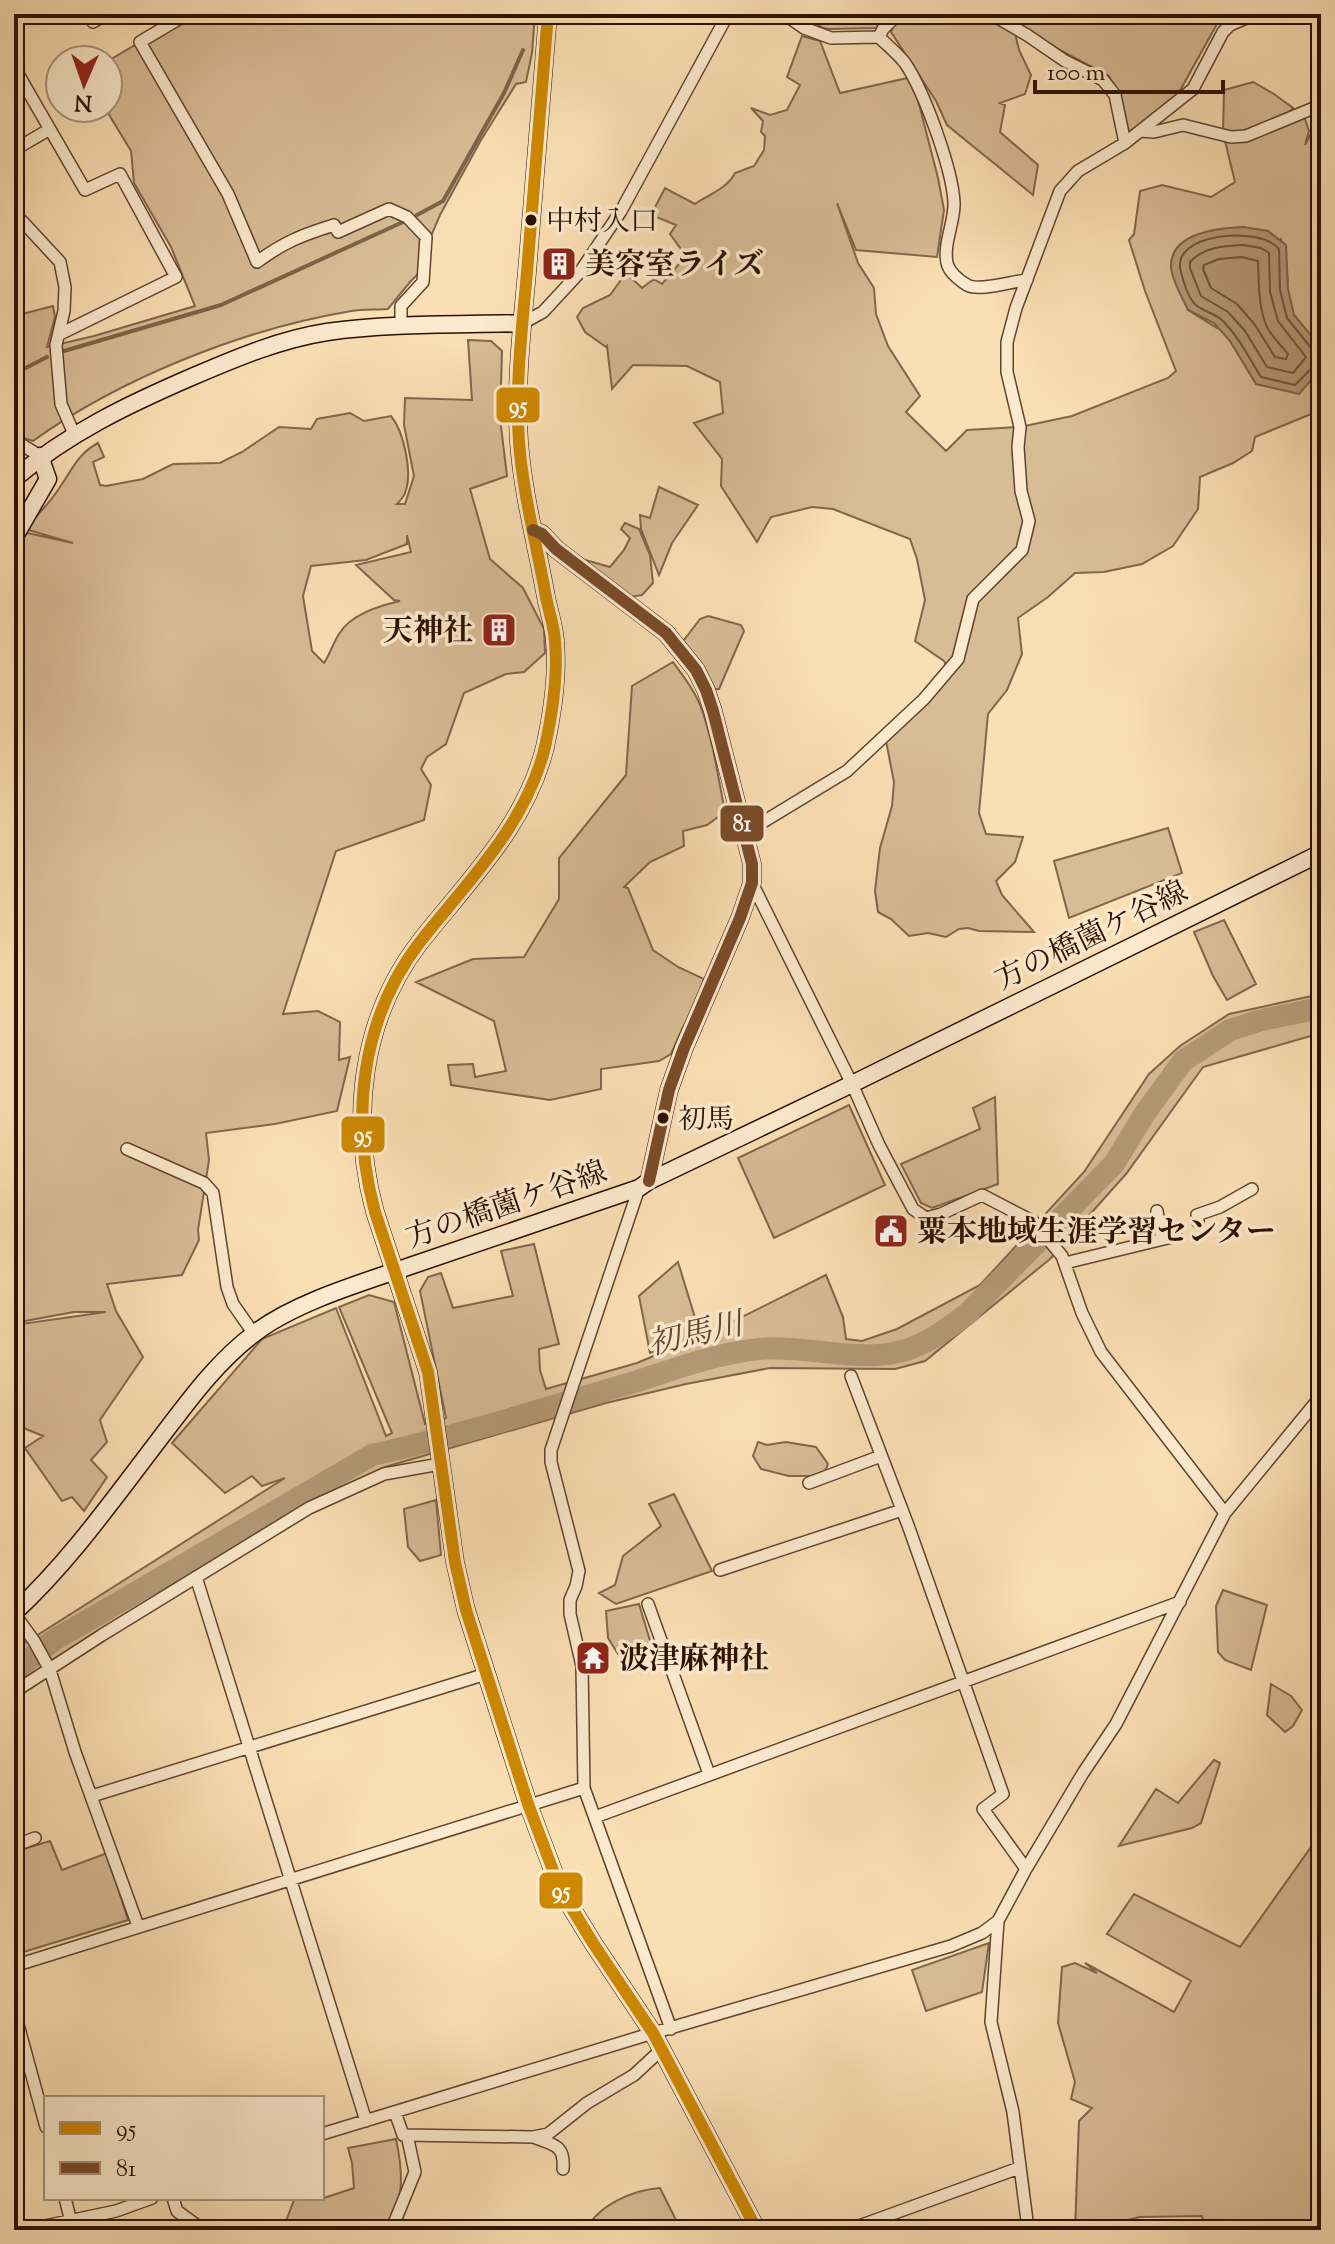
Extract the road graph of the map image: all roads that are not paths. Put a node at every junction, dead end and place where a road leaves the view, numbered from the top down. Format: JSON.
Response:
{"nodes":[{"id":1,"x":88,"y":14,"type":"edge"},
{"id":2,"x":107,"y":14,"type":"edge"},
{"id":3,"x":187,"y":14,"type":"edge"},
{"id":4,"x":555,"y":14,"type":"edge"},
{"id":5,"x":728,"y":14,"type":"edge"},
{"id":6,"x":784,"y":14,"type":"edge"},
{"id":7,"x":898,"y":14,"type":"edge"},
{"id":8,"x":991,"y":14,"type":"edge"},
{"id":9,"x":1255,"y":14,"type":"edge"},
{"id":10,"x":547,"y":22,"type":"edge"},
{"id":11,"x":879,"y":37,"type":"junction"},
{"id":12,"x":14,"y":67,"type":"edge"},
{"id":13,"x":1321,"y":105,"type":"edge"},
{"id":14,"x":50,"y":129,"type":"junction"},
{"id":15,"x":1140,"y":131,"type":"junction"},
{"id":16,"x":1125,"y":143,"type":"junction"},
{"id":17,"x":14,"y":150,"type":"edge"},
{"id":18,"x":14,"y":217,"type":"edge"},
{"id":19,"x":1027,"y":280,"type":"junction"},
{"id":20,"x":523,"y":323,"type":"junction"},
{"id":21,"x":401,"y":326,"type":"junction"},
{"id":22,"x":60,"y":334,"type":"junction"},
{"id":23,"x":74,"y":434,"type":"junction"},
{"id":24,"x":14,"y":440,"type":"edge"},
{"id":25,"x":40,"y":456,"type":"junction"},
{"id":26,"x":14,"y":479,"type":"edge"},
{"id":27,"x":533,"y":530,"type":"junction"},
{"id":28,"x":14,"y":538,"type":"edge"},
{"id":29,"x":745,"y":833,"type":"junction"},
{"id":30,"x":1321,"y":853,"type":"edge"},
{"id":31,"x":752,"y":883,"type":"junction"},
{"id":32,"x":852,"y":1084,"type":"junction"},
{"id":33,"x":127,"y":1149,"type":"dead end"},
{"id":34,"x":644,"y":1184,"type":"junction"},
{"id":35,"x":1252,"y":1189,"type":"dead end"},
{"id":36,"x":1157,"y":1211,"type":"dead end"},
{"id":37,"x":1198,"y":1222,"type":"dead end"},
{"id":38,"x":1176,"y":1236,"type":"dead end"},
{"id":39,"x":1162,"y":1239,"type":"junction"},
{"id":40,"x":1065,"y":1263,"type":"junction"},
{"id":41,"x":395,"y":1271,"type":"junction"},
{"id":42,"x":254,"y":1334,"type":"junction"},
{"id":43,"x":851,"y":1376,"type":"dead end"},
{"id":44,"x":1321,"y":1396,"type":"edge"},
{"id":45,"x":881,"y":1456,"type":"junction"},
{"id":46,"x":440,"y":1461,"type":"junction"},
{"id":47,"x":809,"y":1483,"type":"dead end"},
{"id":48,"x":902,"y":1510,"type":"junction"},
{"id":49,"x":1225,"y":1513,"type":"junction"},
{"id":50,"x":720,"y":1570,"type":"dead end"},
{"id":51,"x":196,"y":1577,"type":"junction"},
{"id":52,"x":1180,"y":1602,"type":"junction"},
{"id":53,"x":648,"y":1604,"type":"dead end"},
{"id":54,"x":14,"y":1613,"type":"edge"},
{"id":55,"x":49,"y":1668,"type":"junction"},
{"id":56,"x":486,"y":1674,"type":"junction"},
{"id":57,"x":962,"y":1682,"type":"junction"},
{"id":58,"x":14,"y":1692,"type":"edge"},
{"id":59,"x":249,"y":1747,"type":"junction"},
{"id":60,"x":709,"y":1774,"type":"junction"},
{"id":61,"x":584,"y":1788,"type":"junction"},
{"id":62,"x":92,"y":1796,"type":"junction"},
{"id":63,"x":528,"y":1804,"type":"junction"},
{"id":64,"x":595,"y":1817,"type":"junction"},
{"id":65,"x":35,"y":1838,"type":"dead end"},
{"id":66,"x":14,"y":1846,"type":"edge"},
{"id":67,"x":1026,"y":1869,"type":"junction"},
{"id":68,"x":291,"y":1879,"type":"junction"},
{"id":69,"x":998,"y":1921,"type":"junction"},
{"id":70,"x":138,"y":1926,"type":"junction"},
{"id":71,"x":14,"y":1966,"type":"edge"},
{"id":72,"x":14,"y":2010,"type":"edge"},
{"id":73,"x":671,"y":2029,"type":"junction"},
{"id":74,"x":653,"y":2033,"type":"junction"},
{"id":75,"x":662,"y":2049,"type":"junction"},
{"id":76,"x":395,"y":2112,"type":"junction"},
{"id":77,"x":44,"y":2120,"type":"edge"},
{"id":78,"x":366,"y":2121,"type":"junction"},
{"id":79,"x":324,"y":2133,"type":"edge"},
{"id":80,"x":407,"y":2135,"type":"junction"},
{"id":81,"x":533,"y":2137,"type":"junction"},
{"id":82,"x":1019,"y":2168,"type":"junction"},
{"id":83,"x":563,"y":2169,"type":"dead end"},
{"id":84,"x":66,"y":2200,"type":"edge"},
{"id":85,"x":146,"y":2200,"type":"edge"},
{"id":86,"x":174,"y":2200,"type":"edge"},
{"id":87,"x":395,"y":2221,"type":"dead end"},
{"id":88,"x":72,"y":2225,"type":"edge"},
{"id":89,"x":26,"y":2230,"type":"edge"},
{"id":90,"x":203,"y":2230,"type":"edge"},
{"id":91,"x":757,"y":2230,"type":"edge"},
{"id":92,"x":848,"y":2230,"type":"edge"},
{"id":93,"x":1030,"y":2230,"type":"edge"}],
"edges":[{"from":1,"to":2,"type":"street"},
{"from":3,"to":21,"type":"street"},
{"from":4,"to":10,"type":"street"},
{"from":5,"to":20,"type":"street"},
{"from":6,"to":11,"type":"street"},
{"from":7,"to":11,"type":"street"},
{"from":8,"to":16,"type":"street"},
{"from":9,"to":15,"type":"street"},
{"from":10,"to":20,"type":"street"},
{"from":11,"to":19,"type":"street"},
{"from":12,"to":14,"type":"street"},
{"from":13,"to":15,"type":"street"},
{"from":14,"to":17,"type":"street"},
{"from":14,"to":22,"type":"street"},
{"from":15,"to":16,"type":"street"},
{"from":16,"to":19,"type":"street"},
{"from":18,"to":22,"type":"street"},
{"from":19,"to":29,"type":"street"},
{"from":20,"to":21,"type":"street"},
{"from":20,"to":27,"type":"street"},
{"from":21,"to":23,"type":"street"},
{"from":22,"to":23,"type":"street"},
{"from":23,"to":25,"type":"street"},
{"from":24,"to":25,"type":"street"},
{"from":25,"to":26,"type":"street"},
{"from":25,"to":28,"type":"street"},
{"from":27,"to":29,"type":"street"},
{"from":27,"to":41,"type":"street"},
{"from":29,"to":31,"type":"street"},
{"from":30,"to":32,"type":"street","name":"方の橋薗ケ谷線"},
{"from":31,"to":32,"type":"street"},
{"from":31,"to":34,"type":"street"},
{"from":32,"to":34,"type":"street","name":"方の橋薗ケ谷線"},
{"from":32,"to":40,"type":"street"},
{"from":33,"to":42,"type":"street"},
{"from":34,"to":41,"type":"street","name":"方の橋薗ケ谷線"},
{"from":34,"to":61,"type":"street"},
{"from":35,"to":37,"type":"street"},
{"from":36,"to":39,"type":"street"},
{"from":38,"to":39,"type":"street"},
{"from":39,"to":40,"type":"street"},
{"from":40,"to":49,"type":"street"},
{"from":41,"to":42,"type":"street","name":"方の橋薗ケ谷線"},
{"from":41,"to":46,"type":"street"},
{"from":42,"to":54,"type":"street","name":"方の橋薗ケ谷線"},
{"from":43,"to":45,"type":"street"},
{"from":44,"to":49,"type":"street"},
{"from":45,"to":47,"type":"street"},
{"from":45,"to":48,"type":"street"},
{"from":46,"to":51,"type":"street"},
{"from":46,"to":56,"type":"street"},
{"from":48,"to":50,"type":"street"},
{"from":48,"to":57,"type":"street"},
{"from":49,"to":52,"type":"street"},
{"from":51,"to":55,"type":"street"},
{"from":51,"to":59,"type":"street"},
{"from":52,"to":57,"type":"street"},
{"from":52,"to":67,"type":"street"},
{"from":53,"to":60,"type":"street"},
{"from":54,"to":55,"type":"street"},
{"from":55,"to":58,"type":"street"},
{"from":55,"to":62,"type":"street"},
{"from":56,"to":59,"type":"street"},
{"from":56,"to":63,"type":"street"},
{"from":57,"to":60,"type":"street"},
{"from":57,"to":67,"type":"street"},
{"from":59,"to":62,"type":"street"},
{"from":59,"to":68,"type":"street"},
{"from":60,"to":64,"type":"street"},
{"from":61,"to":63,"type":"street"},
{"from":61,"to":64,"type":"street"},
{"from":62,"to":70,"type":"street"},
{"from":63,"to":68,"type":"street"},
{"from":63,"to":74,"type":"street"},
{"from":64,"to":73,"type":"street"},
{"from":65,"to":66,"type":"street"},
{"from":67,"to":69,"type":"street"},
{"from":68,"to":70,"type":"street"},
{"from":68,"to":78,"type":"street"},
{"from":69,"to":73,"type":"street"},
{"from":69,"to":82,"type":"street"},
{"from":70,"to":71,"type":"street"},
{"from":72,"to":77,"type":"street"},
{"from":73,"to":74,"type":"street"},
{"from":74,"to":75,"type":"street"},
{"from":74,"to":76,"type":"street"},
{"from":75,"to":81,"type":"street"},
{"from":75,"to":91,"type":"street"},
{"from":76,"to":78,"type":"street"},
{"from":76,"to":80,"type":"street"},
{"from":78,"to":79,"type":"street"},
{"from":80,"to":81,"type":"street"},
{"from":80,"to":87,"type":"street"},
{"from":81,"to":83,"type":"street"},
{"from":82,"to":92,"type":"street"},
{"from":82,"to":93,"type":"street"},
{"from":84,"to":88,"type":"street"},
{"from":85,"to":88,"type":"street"},
{"from":86,"to":90,"type":"street"},
{"from":88,"to":89,"type":"street"}]}
